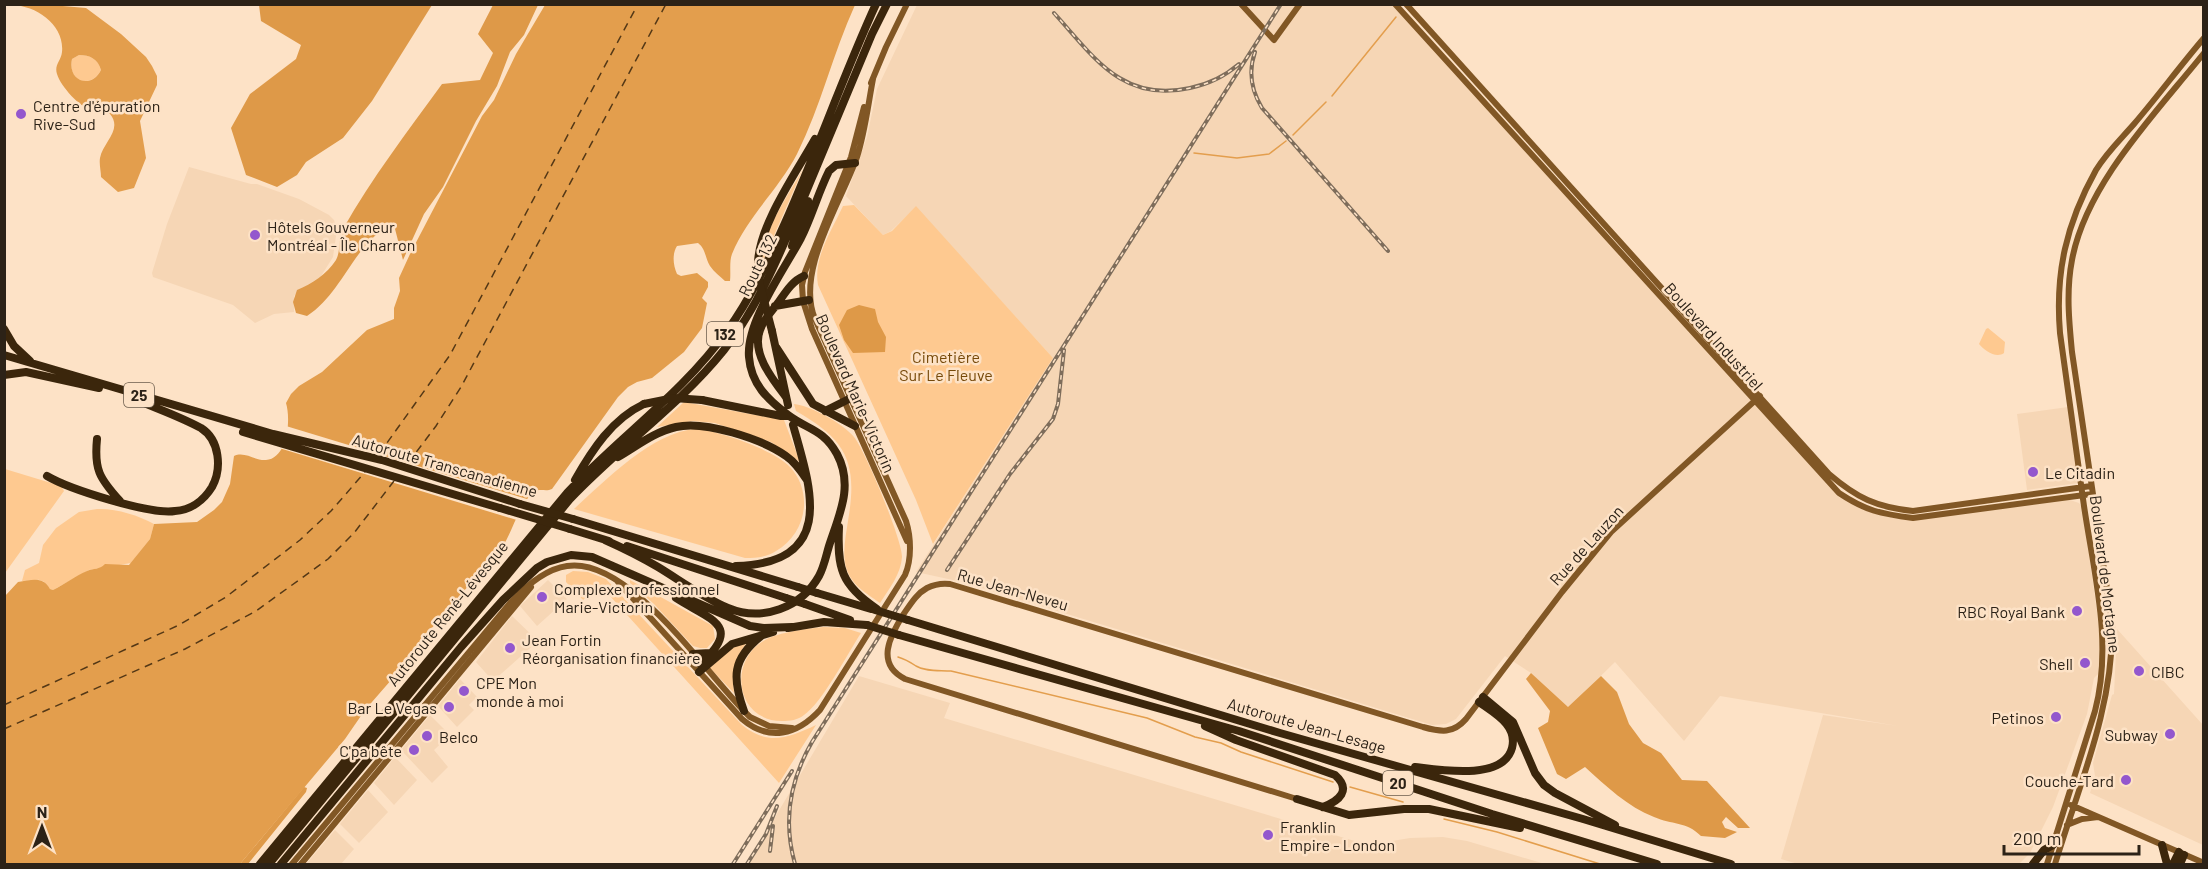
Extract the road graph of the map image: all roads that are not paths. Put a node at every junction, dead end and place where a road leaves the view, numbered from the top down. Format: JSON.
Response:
{"nodes":[{"id":1,"x":876,"y":4,"type":"edge"},
{"id":2,"x":886,"y":4,"type":"edge"},
{"id":3,"x":907,"y":4,"type":"edge"},
{"id":4,"x":1241,"y":4,"type":"edge"},
{"id":5,"x":1300,"y":4,"type":"edge"},
{"id":6,"x":1406,"y":4,"type":"edge"},
{"id":7,"x":1398,"y":5,"type":"edge"},
{"id":8,"x":1416,"y":16,"type":"junction"},
{"id":9,"x":1410,"y":21,"type":"junction"},
{"id":10,"x":2204,"y":38,"type":"edge"},
{"id":11,"x":1444,"y":46,"type":"junction"},
{"id":12,"x":1438,"y":52,"type":"junction"},
{"id":13,"x":2204,"y":53,"type":"edge"},
{"id":14,"x":1473,"y":79,"type":"junction"},
{"id":15,"x":1467,"y":84,"type":"junction"},
{"id":16,"x":1490,"y":103,"type":"junction"},
{"id":17,"x":843,"y":104,"type":"junction"},
{"id":18,"x":829,"y":115,"type":"junction"},
{"id":19,"x":848,"y":165,"type":"junction"},
{"id":20,"x":784,"y":269,"type":"junction"},
{"id":21,"x":804,"y":276,"type":"junction"},
{"id":22,"x":806,"y":300,"type":"junction"},
{"id":23,"x":776,"y":306,"type":"junction"},
{"id":24,"x":4,"y":329,"type":"edge"},
{"id":25,"x":776,"y":347,"type":"junction"},
{"id":26,"x":4,"y":355,"type":"edge"},
{"id":27,"x":4,"y":360,"type":"edge"},
{"id":28,"x":33,"y":363,"type":"junction"},
{"id":29,"x":1736,"y":374,"type":"junction"},
{"id":30,"x":4,"y":375,"type":"edge"},
{"id":31,"x":100,"y":388,"type":"junction"},
{"id":32,"x":686,"y":391,"type":"junction"},
{"id":33,"x":1760,"y":396,"type":"junction"},
{"id":34,"x":137,"y":400,"type":"junction"},
{"id":35,"x":848,"y":400,"type":"junction"},
{"id":36,"x":1754,"y":401,"type":"junction"},
{"id":37,"x":825,"y":411,"type":"junction"},
{"id":38,"x":789,"y":416,"type":"junction"},
{"id":39,"x":793,"y":425,"type":"dead end"},
{"id":40,"x":855,"y":426,"type":"junction"},
{"id":41,"x":1791,"y":436,"type":"junction"},
{"id":42,"x":272,"y":437,"type":"junction"},
{"id":43,"x":97,"y":439,"type":"dead end"},
{"id":44,"x":618,"y":457,"type":"junction"},
{"id":45,"x":46,"y":476,"type":"dead end"},
{"id":46,"x":807,"y":480,"type":"junction"},
{"id":47,"x":2091,"y":486,"type":"junction"},
{"id":48,"x":2082,"y":491,"type":"junction"},
{"id":49,"x":567,"y":493,"type":"junction"},
{"id":50,"x":2092,"y":494,"type":"junction"},
{"id":51,"x":2054,"y":495,"type":"junction"},
{"id":52,"x":2067,"y":497,"type":"junction"},
{"id":53,"x":120,"y":501,"type":"junction"},
{"id":54,"x":1975,"y":502,"type":"junction"},
{"id":55,"x":2084,"y":506,"type":"junction"},
{"id":56,"x":1976,"y":510,"type":"junction"},
{"id":57,"x":1921,"y":514,"type":"junction"},
{"id":58,"x":839,"y":518,"type":"junction"},
{"id":59,"x":605,"y":540,"type":"junction"},
{"id":60,"x":909,"y":544,"type":"junction"},
{"id":61,"x":729,"y":566,"type":"junction"},
{"id":62,"x":511,"y":571,"type":"joint"},
{"id":63,"x":535,"y":582,"type":"junction"},
{"id":64,"x":618,"y":582,"type":"junction"},
{"id":65,"x":652,"y":583,"type":"junction"},
{"id":66,"x":878,"y":611,"type":"junction"},
{"id":67,"x":867,"y":625,"type":"junction"},
{"id":68,"x":792,"y":627,"type":"junction"},
{"id":69,"x":764,"y":634,"type":"junction"},
{"id":70,"x":899,"y":635,"type":"joint"},
{"id":71,"x":710,"y":653,"type":"junction"},
{"id":72,"x":693,"y":654,"type":"junction"},
{"id":73,"x":700,"y":668,"type":"junction"},
{"id":74,"x":1481,"y":700,"type":"junction"},
{"id":75,"x":744,"y":711,"type":"junction"},
{"id":76,"x":1183,"y":716,"type":"junction"},
{"id":77,"x":796,"y":727,"type":"junction"},
{"id":78,"x":1453,"y":730,"type":"joint"},
{"id":79,"x":1390,"y":765,"type":"junction"},
{"id":80,"x":1297,"y":799,"type":"joint"},
{"id":81,"x":2066,"y":802,"type":"junction"},
{"id":82,"x":2073,"y":806,"type":"junction"},
{"id":83,"x":1323,"y":807,"type":"junction"},
{"id":84,"x":2099,"y":817,"type":"junction"},
{"id":85,"x":2067,"y":825,"type":"junction"},
{"id":86,"x":1628,"y":833,"type":"junction"},
{"id":87,"x":1558,"y":834,"type":"junction"},
{"id":88,"x":2053,"y":845,"type":"junction"},
{"id":89,"x":2162,"y":845,"type":"junction"},
{"id":90,"x":2182,"y":853,"type":"junction"},
{"id":91,"x":2204,"y":863,"type":"edge"},
{"id":92,"x":260,"y":864,"type":"edge"},
{"id":93,"x":269,"y":864,"type":"edge"},
{"id":94,"x":276,"y":864,"type":"edge"},
{"id":95,"x":281,"y":864,"type":"edge"},
{"id":96,"x":292,"y":864,"type":"edge"},
{"id":97,"x":301,"y":864,"type":"edge"},
{"id":98,"x":1657,"y":864,"type":"edge"},
{"id":99,"x":1731,"y":864,"type":"edge"},
{"id":100,"x":2033,"y":864,"type":"edge"},
{"id":101,"x":2047,"y":864,"type":"edge"},
{"id":102,"x":2055,"y":864,"type":"edge"},
{"id":103,"x":2167,"y":864,"type":"edge"},
{"id":104,"x":2173,"y":864,"type":"edge"},
{"id":105,"x":2180,"y":864,"type":"edge"}],
"edges":[{"from":1,"to":18,"type":"highway","name":"Route 132","number":"132"},
{"from":2,"to":17,"type":"highway","name":"Route 132","number":"132"},
{"from":3,"to":19,"type":"street","name":"Boulevard Marie-Victorin"},
{"from":4,"to":5,"type":"street"},
{"from":6,"to":8,"type":"street","name":"Boulevard Industriel"},
{"from":7,"to":9,"type":"street","name":"Boulevard Industriel"},
{"from":8,"to":9,"type":"street"},
{"from":8,"to":11,"type":"street","name":"Boulevard Industriel"},
{"from":9,"to":12,"type":"street","name":"Boulevard Industriel"},
{"from":10,"to":48,"type":"street","name":"Boulevard de Mortagne"},
{"from":11,"to":12,"type":"street"},
{"from":11,"to":14,"type":"street","name":"Boulevard Industriel"},
{"from":12,"to":15,"type":"street","name":"Boulevard Industriel"},
{"from":13,"to":47,"type":"street","name":"Boulevard de Mortagne"},
{"from":14,"to":15,"type":"street"},
{"from":14,"to":16,"type":"street","name":"Boulevard Industriel"},
{"from":15,"to":16,"type":"street","name":"Boulevard Industriel"},
{"from":16,"to":29,"type":"street","name":"Boulevard Industriel"},
{"from":17,"to":20,"type":"highway"},
{"from":17,"to":32,"type":"highway","name":"Route 132","number":"132"},
{"from":18,"to":25,"type":"highway","bridge":true},
{"from":18,"to":49,"type":"highway","name":"Route 132","number":"132"},
{"from":19,"to":20,"type":"highway"},
{"from":19,"to":21,"type":"street","name":"Boulevard Marie-Victorin"},
{"from":19,"to":22,"type":"street","name":"Boulevard Marie-Victorin"},
{"from":20,"to":38,"type":"highway"},
{"from":21,"to":22,"type":"street","name":"Boulevard Marie-Victorin"},
{"from":21,"to":23,"type":"highway"},
{"from":22,"to":23,"type":"highway"},
{"from":22,"to":35,"type":"street","name":"Boulevard Marie-Victorin"},
{"from":23,"to":25,"type":"highway"},
{"from":24,"to":28,"type":"highway"},
{"from":25,"to":37,"type":"highway"},
{"from":26,"to":28,"type":"highway","name":"Autoroute Transcanadienne","number":"25"},
{"from":27,"to":31,"type":"highway","name":"Autoroute Transcanadienne","number":"25"},
{"from":28,"to":42,"type":"highway","name":"Autoroute Transcanadienne","number":"25"},
{"from":29,"to":33,"type":"street","name":"Boulevard Industriel"},
{"from":29,"to":36,"type":"street","name":"Boulevard Industriel"},
{"from":30,"to":31,"type":"highway"},
{"from":31,"to":34,"type":"highway","name":"Autoroute Transcanadienne","number":"25"},
{"from":32,"to":44,"type":"highway"},
{"from":32,"to":62,"type":"highway","name":"Route 132","number":"132"},
{"from":33,"to":36,"type":"street","name":"Rue de Lauzon"},
{"from":33,"to":41,"type":"street","name":"Boulevard Industriel"},
{"from":34,"to":42,"type":"highway","name":"Autoroute Transcanadienne","number":"25"},
{"from":34,"to":53,"type":"highway"},
{"from":35,"to":37,"type":"highway"},
{"from":35,"to":40,"type":"street","name":"Boulevard Marie-Victorin"},
{"from":35,"to":60,"type":"street","name":"Boulevard Marie-Victorin"},
{"from":36,"to":41,"type":"street","name":"Boulevard Industriel"},
{"from":36,"to":74,"type":"street","name":"Rue de Lauzon"},
{"from":37,"to":40,"type":"highway"},
{"from":38,"to":49,"type":"highway","bridge":true},
{"from":38,"to":58,"type":"highway"},
{"from":39,"to":46,"type":"highway"},
{"from":40,"to":60,"type":"street","name":"Boulevard Marie-Victorin"},
{"from":41,"to":57,"type":"street","name":"Boulevard Industriel"},
{"from":42,"to":59,"type":"highway","name":"Autoroute Transcanadienne","number":"25","bridge":true},
{"from":42,"to":61,"type":"highway","name":"Autoroute Transcanadienne","number":"25","bridge":true},
{"from":43,"to":53,"type":"highway"},
{"from":44,"to":46,"type":"highway"},
{"from":44,"to":94,"type":"highway"},
{"from":45,"to":53,"type":"highway"},
{"from":46,"to":61,"type":"highway"},
{"from":47,"to":48,"type":"street","name":"Boulevard Industriel"},
{"from":47,"to":50,"type":"street","name":"Boulevard de Mortagne"},
{"from":48,"to":50,"type":"street","name":"Boulevard Industriel"},
{"from":48,"to":51,"type":"street","name":"Boulevard Industriel"},
{"from":48,"to":52,"type":"street","name":"Boulevard Industriel"},
{"from":48,"to":55,"type":"street","name":"Boulevard de Mortagne"},
{"from":49,"to":92,"type":"highway","name":"Autoroute René-Lévesque"},
{"from":50,"to":82,"type":"street","name":"Boulevard de Mortagne"},
{"from":51,"to":52,"type":"street","name":"Boulevard Industriel"},
{"from":51,"to":54,"type":"street","name":"Boulevard Industriel"},
{"from":51,"to":56,"type":"street","name":"Boulevard Industriel"},
{"from":52,"to":55,"type":"street"},
{"from":54,"to":56,"type":"street"},
{"from":54,"to":57,"type":"street","name":"Boulevard Industriel"},
{"from":55,"to":81,"type":"street","name":"Boulevard de Mortagne"},
{"from":56,"to":57,"type":"street","name":"Boulevard Industriel"},
{"from":58,"to":59,"type":"highway"},
{"from":58,"to":66,"type":"highway"},
{"from":59,"to":67,"type":"highway","name":"Autoroute Transcanadienne","number":"25","bridge":true},
{"from":60,"to":77,"type":"street","name":"Boulevard Marie-Victorin"},
{"from":61,"to":66,"type":"highway","name":"Autoroute Transcanadienne","number":"25","bridge":true},
{"from":62,"to":93,"type":"highway","name":"Autoroute René-Lévesque","number":"132"},
{"from":63,"to":64,"type":"street","name":"Boulevard Marie-Victorin"},
{"from":63,"to":96,"type":"street","name":"Boulevard Marie-Victorin"},
{"from":63,"to":97,"type":"street","name":"Boulevard Marie-Victorin"},
{"from":64,"to":72,"type":"street","name":"Boulevard Marie-Victorin"},
{"from":64,"to":73,"type":"street","name":"Boulevard Marie-Victorin"},
{"from":65,"to":68,"type":"highway"},
{"from":65,"to":71,"type":"highway"},
{"from":65,"to":95,"type":"highway"},
{"from":66,"to":79,"type":"highway","name":"Autoroute Jean-Lesage","number":"20","bridge":true},
{"from":67,"to":68,"type":"highway"},
{"from":67,"to":70,"type":"highway","name":"Autoroute Jean-Lesage","number":"25","bridge":true},
{"from":68,"to":69,"type":"highway"},
{"from":69,"to":73,"type":"highway"},
{"from":69,"to":75,"type":"highway"},
{"from":70,"to":76,"type":"highway","name":"Autoroute Jean-Lesage","number":"20"},
{"from":71,"to":72,"type":"highway"},
{"from":71,"to":73,"type":"highway"},
{"from":72,"to":73,"type":"street","name":"Boulevard Marie-Victorin"},
{"from":73,"to":75,"type":"street","name":"Boulevard Marie-Victorin"},
{"from":73,"to":77,"type":"street","name":"Boulevard Marie-Victorin"},
{"from":74,"to":78,"type":"street","name":"Rue de Lauzon"},
{"from":74,"to":79,"type":"highway"},
{"from":74,"to":86,"type":"highway"},
{"from":75,"to":77,"type":"street","name":"Boulevard Marie-Victorin"},
{"from":76,"to":83,"type":"highway"},
{"from":76,"to":87,"type":"highway","name":"Autoroute Jean-Lesage","number":"20"},
{"from":78,"to":80,"type":"street","name":"Rue Jean-Neveu"},
{"from":79,"to":86,"type":"highway","name":"Autoroute Jean-Lesage","number":"20"},
{"from":80,"to":83,"type":"highway"},
{"from":81,"to":82,"type":"street"},
{"from":81,"to":88,"type":"street","name":"Boulevard de Mortagne"},
{"from":82,"to":84,"type":"street"},
{"from":82,"to":85,"type":"street","name":"Boulevard de Mortagne"},
{"from":83,"to":87,"type":"highway"},
{"from":84,"to":85,"type":"street"},
{"from":84,"to":89,"type":"street"},
{"from":85,"to":102,"type":"street","name":"Boulevard de Mortagne"},
{"from":86,"to":99,"type":"highway","name":"Autoroute Jean-Lesage","number":"20"},
{"from":87,"to":98,"type":"highway","name":"Autoroute Jean-Lesage","number":"20"},
{"from":88,"to":100,"type":"highway"},
{"from":88,"to":101,"type":"street","name":"Boulevard de Mortagne"},
{"from":89,"to":90,"type":"street"},
{"from":89,"to":103,"type":"highway"},
{"from":90,"to":91,"type":"street"},
{"from":90,"to":104,"type":"highway"},
{"from":90,"to":105,"type":"highway"}]}
